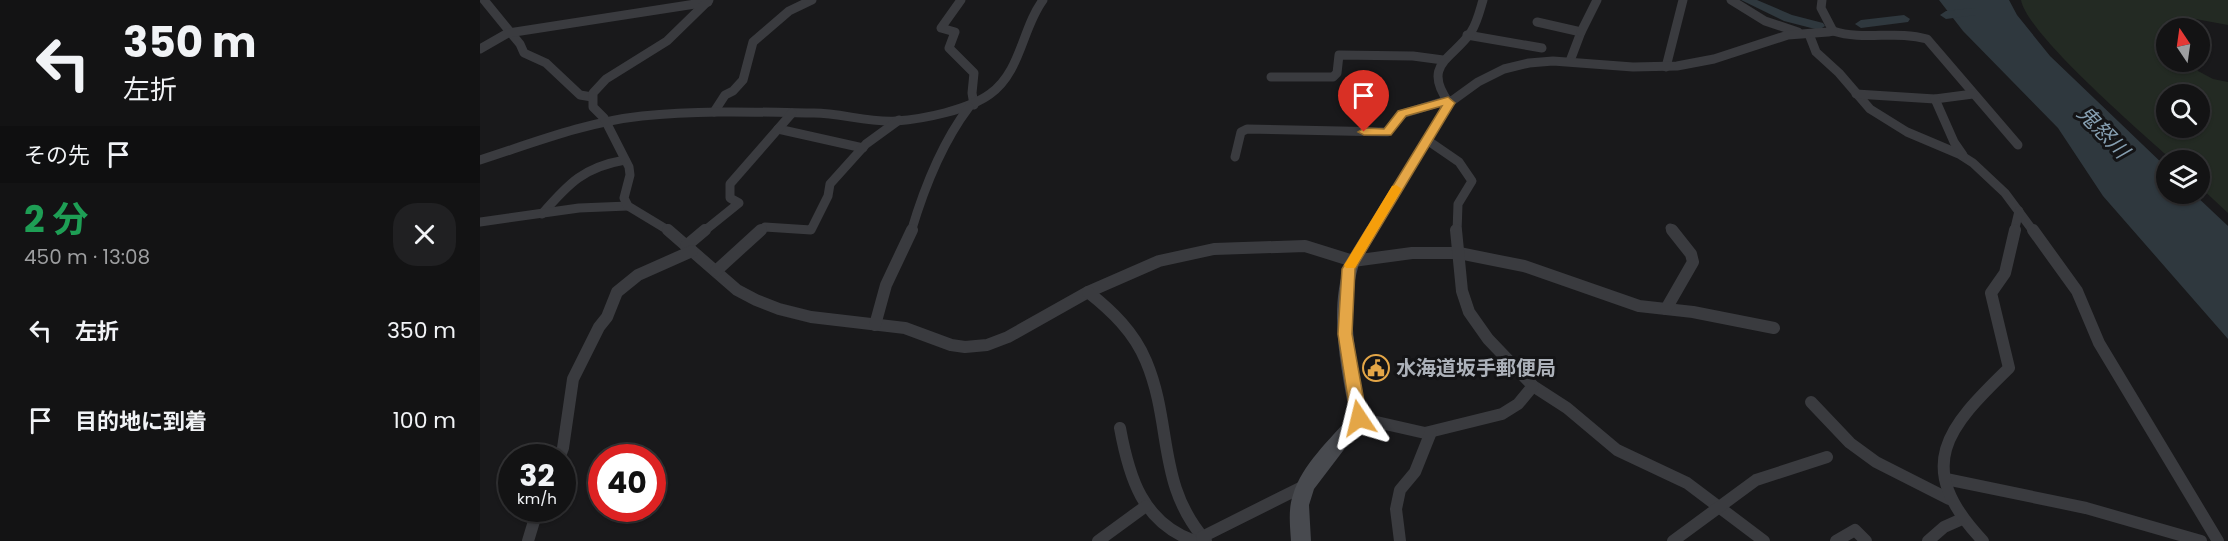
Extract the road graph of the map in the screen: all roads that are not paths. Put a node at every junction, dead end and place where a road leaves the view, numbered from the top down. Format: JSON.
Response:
{"nodes":[{"id":1,"x":484,"y":0,"type":"edge"},
{"id":2,"x":812,"y":0,"type":"edge"},
{"id":3,"x":961,"y":0,"type":"edge"},
{"id":4,"x":1043,"y":0,"type":"edge"},
{"id":5,"x":1483,"y":0,"type":"edge"},
{"id":6,"x":1597,"y":0,"type":"edge"},
{"id":7,"x":1683,"y":0,"type":"edge"},
{"id":8,"x":1731,"y":0,"type":"edge"},
{"id":9,"x":1822,"y":0,"type":"edge"},
{"id":10,"x":709,"y":1,"type":"edge"},
{"id":11,"x":1537,"y":22,"type":"dead end"},
{"id":12,"x":1832,"y":30,"type":"junction"},
{"id":13,"x":1581,"y":32,"type":"junction"},
{"id":14,"x":508,"y":33,"type":"junction"},
{"id":15,"x":1804,"y":33,"type":"junction"},
{"id":16,"x":1467,"y":36,"type":"junction"},
{"id":17,"x":1542,"y":48,"type":"dead end"},
{"id":18,"x":480,"y":49,"type":"edge"},
{"id":19,"x":1443,"y":60,"type":"junction"},
{"id":20,"x":1570,"y":61,"type":"junction"},
{"id":21,"x":1666,"y":67,"type":"junction"},
{"id":22,"x":1271,"y":77,"type":"dead end"},
{"id":23,"x":1856,"y":94,"type":"junction"},
{"id":24,"x":1973,"y":94,"type":"junction"},
{"id":25,"x":592,"y":97,"type":"junction"},
{"id":26,"x":1935,"y":99,"type":"junction"},
{"id":27,"x":1449,"y":102,"type":"junction"},
{"id":28,"x":971,"y":106,"type":"junction"},
{"id":29,"x":714,"y":112,"type":"junction"},
{"id":30,"x":792,"y":113,"type":"junction"},
{"id":31,"x":900,"y":120,"type":"junction"},
{"id":32,"x":605,"y":121,"type":"junction"},
{"id":33,"x":778,"y":129,"type":"junction"},
{"id":34,"x":1427,"y":140,"type":"junction"},
{"id":35,"x":2018,"y":145,"type":"dead end"},
{"id":36,"x":862,"y":148,"type":"junction"},
{"id":37,"x":1235,"y":157,"type":"dead end"},
{"id":38,"x":480,"y":160,"type":"edge"},
{"id":39,"x":625,"y":160,"type":"junction"},
{"id":40,"x":1968,"y":160,"type":"junction"},
{"id":41,"x":628,"y":206,"type":"junction"},
{"id":42,"x":2019,"y":211,"type":"junction"},
{"id":43,"x":542,"y":214,"type":"junction"},
{"id":44,"x":480,"y":222,"type":"edge"},
{"id":45,"x":1670,"y":228,"type":"dead end"},
{"id":46,"x":689,"y":249,"type":"junction"},
{"id":47,"x":1459,"y":253,"type":"junction"},
{"id":48,"x":1353,"y":261,"type":"junction"},
{"id":49,"x":716,"y":272,"type":"junction"},
{"id":50,"x":1088,"y":292,"type":"junction"},
{"id":51,"x":1666,"y":309,"type":"junction"},
{"id":52,"x":875,"y":325,"type":"junction"},
{"id":53,"x":1774,"y":328,"type":"dead end"},
{"id":54,"x":1533,"y":386,"type":"junction"},
{"id":55,"x":1810,"y":402,"type":"dead end"},
{"id":56,"x":1359,"y":418,"type":"junction"},
{"id":57,"x":1120,"y":428,"type":"dead end"},
{"id":58,"x":1431,"y":432,"type":"junction"},
{"id":59,"x":564,"y":444,"type":"edge"},
{"id":60,"x":1827,"y":457,"type":"dead end"},
{"id":61,"x":1946,"y":479,"type":"junction"},
{"id":62,"x":1308,"y":484,"type":"junction"},
{"id":63,"x":1949,"y":499,"type":"junction"},
{"id":64,"x":1146,"y":506,"type":"junction"},
{"id":65,"x":1719,"y":506,"type":"junction"},
{"id":66,"x":1962,"y":519,"type":"junction"},
{"id":67,"x":534,"y":522,"type":"edge"},
{"id":68,"x":1201,"y":540,"type":"edge"},
{"id":69,"x":528,"y":541,"type":"edge"},
{"id":70,"x":1098,"y":541,"type":"edge"},
{"id":71,"x":1301,"y":541,"type":"edge"},
{"id":72,"x":1400,"y":541,"type":"edge"},
{"id":73,"x":1673,"y":541,"type":"edge"},
{"id":74,"x":1764,"y":541,"type":"edge"},
{"id":75,"x":1836,"y":541,"type":"edge"},
{"id":76,"x":1866,"y":541,"type":"edge"},
{"id":77,"x":1929,"y":541,"type":"edge"},
{"id":78,"x":1983,"y":541,"type":"edge"},
{"id":79,"x":2201,"y":541,"type":"edge"},
{"id":80,"x":2218,"y":541,"type":"edge"}],
"edges":[{"from":1,"to":14,"type":"street"},
{"from":2,"to":29,"type":"street"},
{"from":3,"to":28,"type":"street"},
{"from":4,"to":28,"type":"street"},
{"from":5,"to":16,"type":"street"},
{"from":6,"to":13,"type":"street"},
{"from":7,"to":21,"type":"street"},
{"from":8,"to":15,"type":"street"},
{"from":9,"to":12,"type":"street"},
{"from":10,"to":14,"type":"street"},
{"from":10,"to":25,"type":"street"},
{"from":11,"to":13,"type":"street"},
{"from":12,"to":15,"type":"street"},
{"from":12,"to":24,"type":"street"},
{"from":13,"to":20,"type":"street"},
{"from":14,"to":18,"type":"street"},
{"from":14,"to":25,"type":"street"},
{"from":15,"to":21,"type":"street"},
{"from":15,"to":23,"type":"street"},
{"from":16,"to":17,"type":"street"},
{"from":16,"to":19,"type":"street"},
{"from":19,"to":22,"type":"street"},
{"from":19,"to":27,"type":"street"},
{"from":20,"to":21,"type":"street"},
{"from":20,"to":27,"type":"street"},
{"from":23,"to":26,"type":"street"},
{"from":23,"to":40,"type":"street"},
{"from":24,"to":26,"type":"street"},
{"from":24,"to":35,"type":"street"},
{"from":25,"to":32,"type":"street"},
{"from":26,"to":40,"type":"street"},
{"from":27,"to":34,"type":"street"},
{"from":27,"to":37,"type":"street"},
{"from":28,"to":31,"type":"street"},
{"from":28,"to":52,"type":"street"},
{"from":29,"to":30,"type":"street"},
{"from":29,"to":32,"type":"street"},
{"from":30,"to":31,"type":"street"},
{"from":30,"to":33,"type":"street"},
{"from":31,"to":36,"type":"street"},
{"from":32,"to":38,"type":"street"},
{"from":32,"to":39,"type":"street"},
{"from":33,"to":36,"type":"street"},
{"from":33,"to":46,"type":"street"},
{"from":34,"to":47,"type":"street"},
{"from":34,"to":48,"type":"street"},
{"from":36,"to":49,"type":"street"},
{"from":39,"to":41,"type":"street"},
{"from":39,"to":43,"type":"street"},
{"from":40,"to":42,"type":"street"},
{"from":41,"to":43,"type":"street"},
{"from":41,"to":46,"type":"street"},
{"from":42,"to":61,"type":"street"},
{"from":42,"to":80,"type":"street"},
{"from":43,"to":44,"type":"street"},
{"from":45,"to":51,"type":"street"},
{"from":46,"to":49,"type":"street"},
{"from":46,"to":59,"type":"street"},
{"from":47,"to":48,"type":"street"},
{"from":47,"to":51,"type":"street"},
{"from":47,"to":54,"type":"street"},
{"from":48,"to":50,"type":"street"},
{"from":48,"to":56,"type":"street"},
{"from":49,"to":52,"type":"street"},
{"from":50,"to":52,"type":"street"},
{"from":50,"to":68,"type":"street"},
{"from":51,"to":53,"type":"street"},
{"from":54,"to":58,"type":"street"},
{"from":54,"to":65,"type":"street"},
{"from":55,"to":63,"type":"street"},
{"from":56,"to":58,"type":"street"},
{"from":56,"to":62,"type":"street"},
{"from":57,"to":64,"type":"street"},
{"from":58,"to":72,"type":"street"},
{"from":60,"to":65,"type":"street"},
{"from":61,"to":63,"type":"street"},
{"from":61,"to":79,"type":"street"},
{"from":62,"to":68,"type":"street"},
{"from":62,"to":71,"type":"street"},
{"from":63,"to":66,"type":"street"},
{"from":64,"to":68,"type":"street"},
{"from":64,"to":70,"type":"street"},
{"from":65,"to":73,"type":"street"},
{"from":65,"to":74,"type":"street"},
{"from":66,"to":77,"type":"street"},
{"from":66,"to":78,"type":"street"},
{"from":67,"to":69,"type":"street"},
{"from":75,"to":76,"type":"street"}]}
